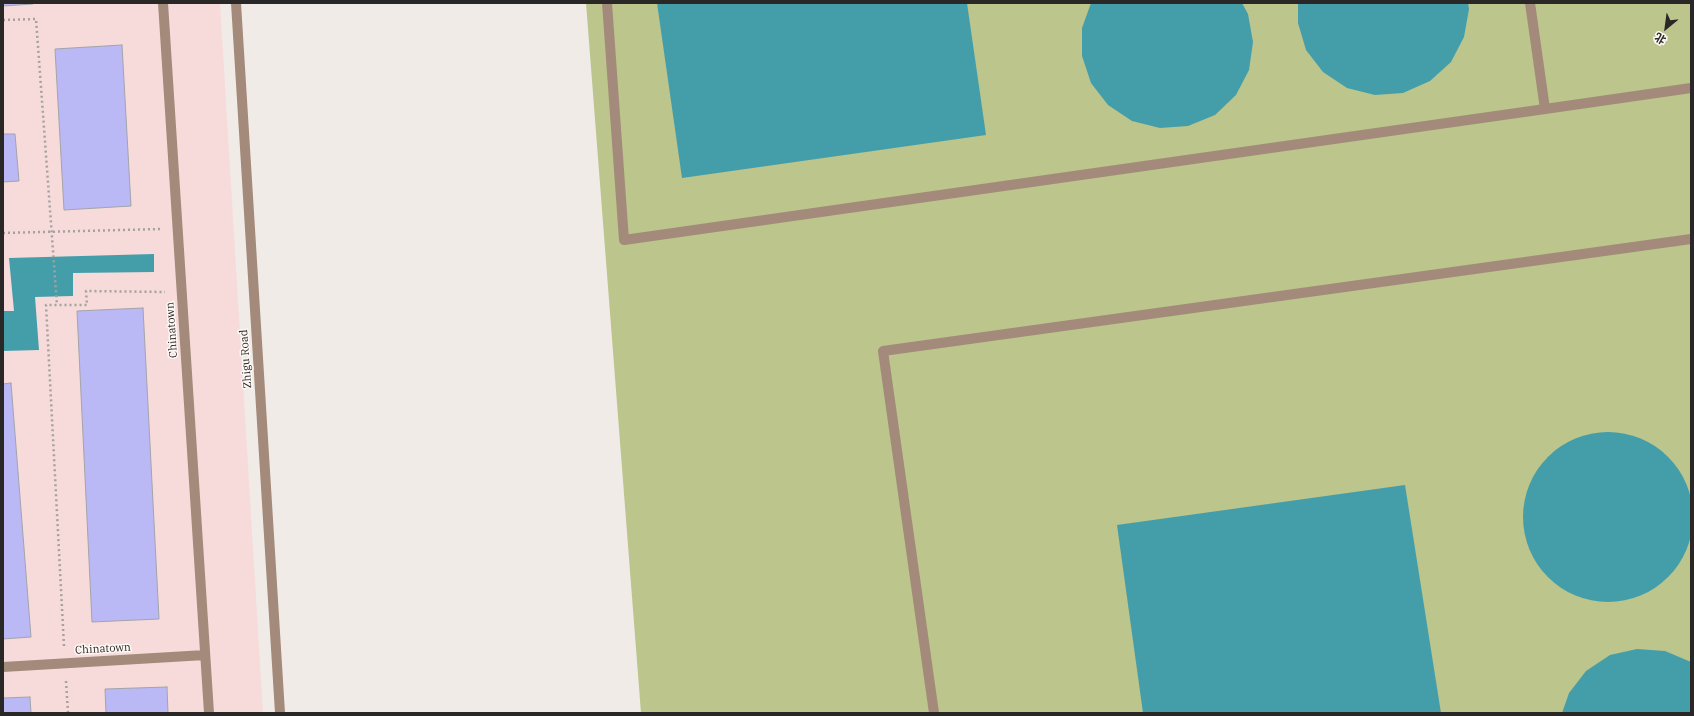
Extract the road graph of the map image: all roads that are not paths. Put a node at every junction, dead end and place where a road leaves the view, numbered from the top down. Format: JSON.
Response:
{"nodes":[{"id":1,"x":163,"y":3,"type":"edge"},
{"id":2,"x":236,"y":3,"type":"edge"},
{"id":3,"x":607,"y":3,"type":"edge"},
{"id":4,"x":1530,"y":3,"type":"edge"},
{"id":5,"x":1691,"y":88,"type":"edge"},
{"id":6,"x":1545,"y":109,"type":"junction"},
{"id":7,"x":1691,"y":239,"type":"edge"},
{"id":8,"x":205,"y":656,"type":"junction"},
{"id":9,"x":3,"y":667,"type":"edge"},
{"id":10,"x":209,"y":713,"type":"edge"},
{"id":11,"x":280,"y":713,"type":"edge"},
{"id":12,"x":934,"y":713,"type":"edge"}],
"edges":[{"from":1,"to":8,"type":"street","name":"Chinatown"},
{"from":2,"to":11,"type":"street","name":"Zhigu Road"},
{"from":3,"to":6,"type":"street"},
{"from":4,"to":6,"type":"street"},
{"from":5,"to":6,"type":"street"},
{"from":7,"to":12,"type":"street"},
{"from":8,"to":9,"type":"street","name":"Chinatown"},
{"from":8,"to":10,"type":"street","name":"Chinatown"}]}
